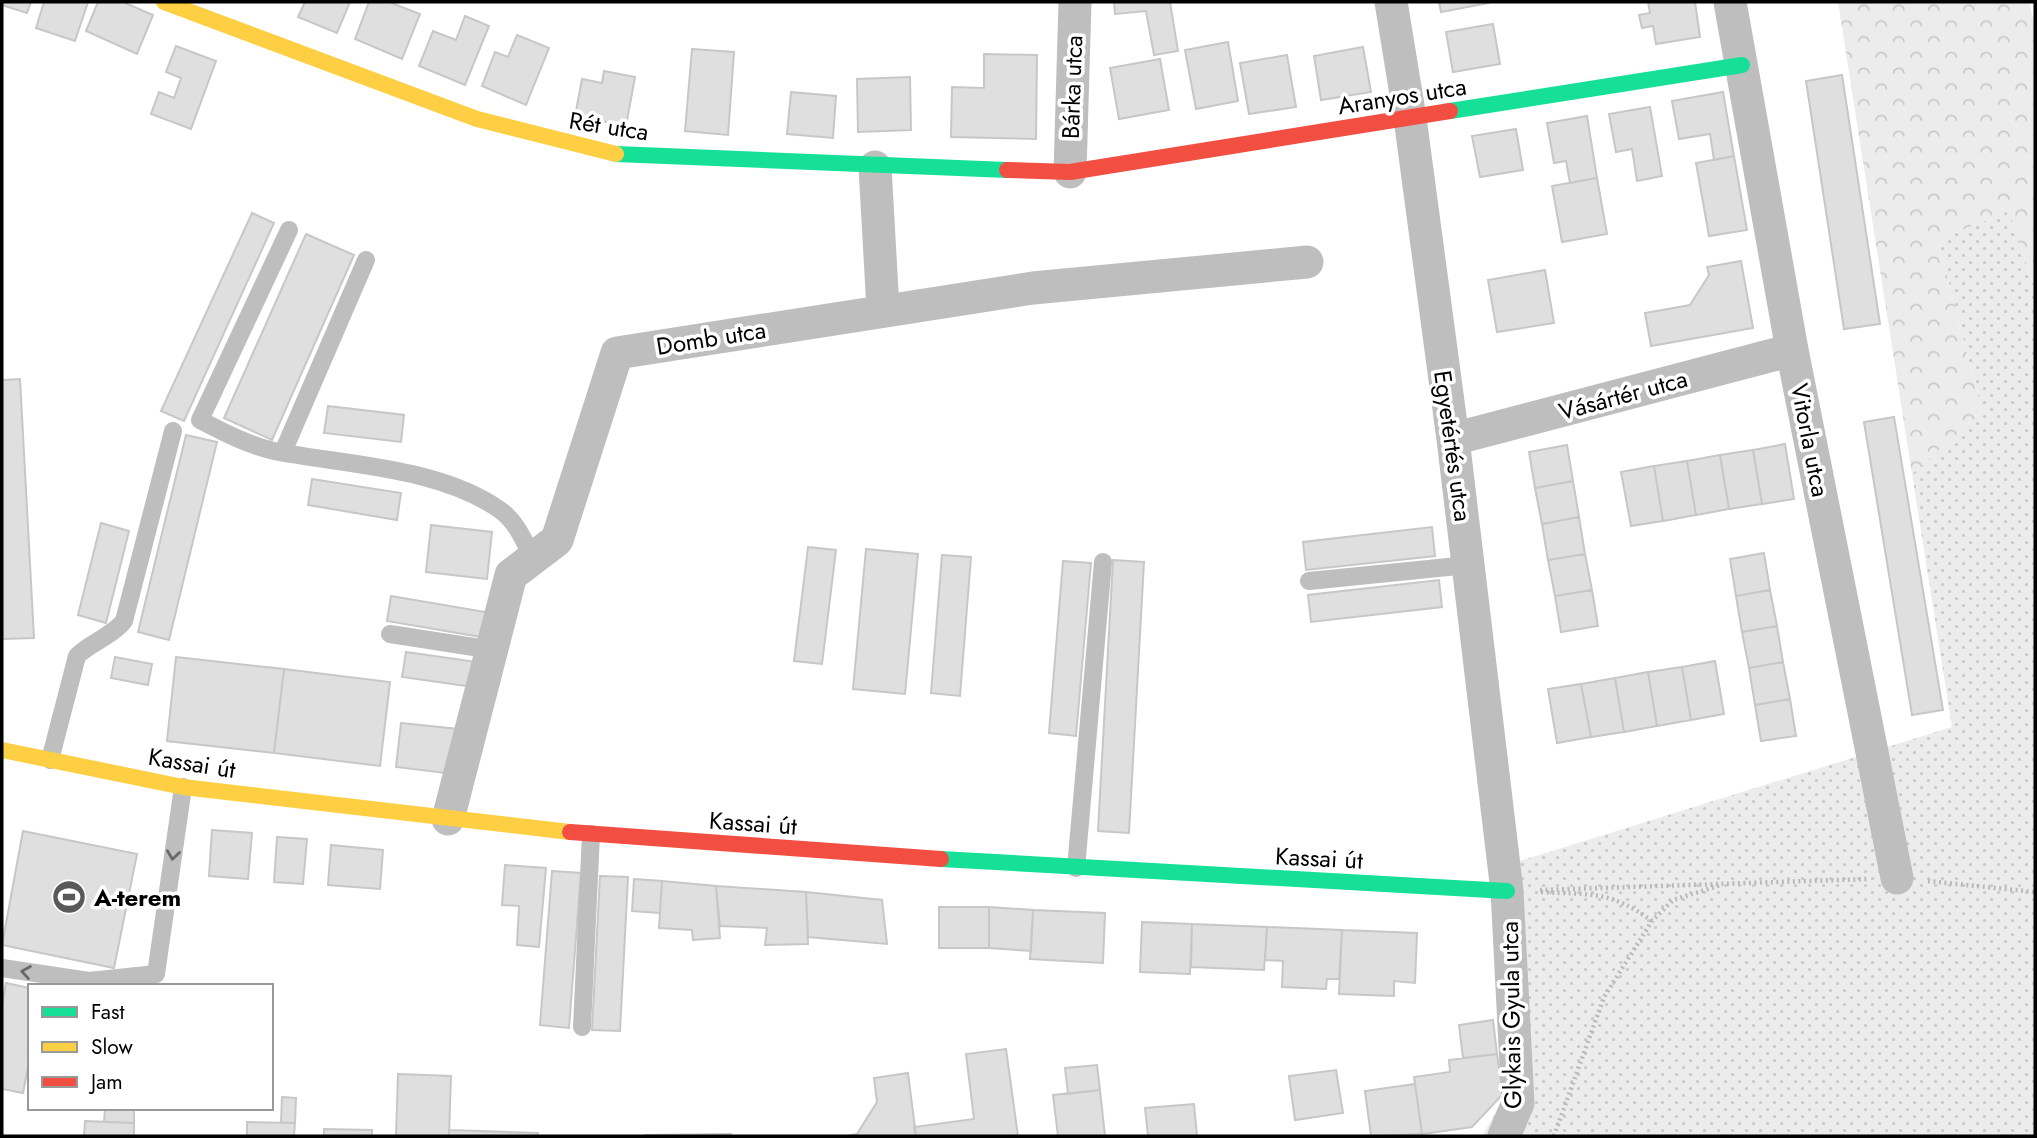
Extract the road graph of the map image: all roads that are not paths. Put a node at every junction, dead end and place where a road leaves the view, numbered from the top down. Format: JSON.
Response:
{"nodes":[{"id":1,"x":164,"y":2,"type":"edge"},
{"id":2,"x":1075,"y":2,"type":"edge"},
{"id":3,"x":1391,"y":2,"type":"edge"},
{"id":4,"x":1730,"y":2,"type":"edge"},
{"id":5,"x":1742,"y":65,"type":"junction"},
{"id":6,"x":1410,"y":118,"type":"junction"},
{"id":7,"x":875,"y":167,"type":"junction"},
{"id":8,"x":1070,"y":172,"type":"junction"},
{"id":9,"x":289,"y":230,"type":"dead end"},
{"id":10,"x":366,"y":260,"type":"dead end"},
{"id":11,"x":1307,"y":262,"type":"dead end"},
{"id":12,"x":883,"y":309,"type":"junction"},
{"id":13,"x":1792,"y":350,"type":"junction"},
{"id":14,"x":173,"y":431,"type":"dead end"},
{"id":15,"x":1453,"y":439,"type":"junction"},
{"id":16,"x":283,"y":452,"type":"junction"},
{"id":17,"x":533,"y":558,"type":"junction"},
{"id":18,"x":1103,"y":562,"type":"dead end"},
{"id":19,"x":1468,"y":565,"type":"junction"},
{"id":20,"x":1309,"y":581,"type":"dead end"},
{"id":21,"x":390,"y":634,"type":"dead end"},
{"id":22,"x":493,"y":650,"type":"junction"},
{"id":23,"x":2,"y":751,"type":"edge"},
{"id":24,"x":50,"y":760,"type":"junction"},
{"id":25,"x":183,"y":787,"type":"junction"},
{"id":26,"x":448,"y":820,"type":"junction"},
{"id":27,"x":591,"y":834,"type":"junction"},
{"id":28,"x":1076,"y":867,"type":"junction"},
{"id":29,"x":1897,"y":878,"type":"dead end"},
{"id":30,"x":1507,"y":891,"type":"junction"},
{"id":31,"x":2,"y":968,"type":"edge"},
{"id":32,"x":582,"y":1027,"type":"dead end"},
{"id":33,"x":1504,"y":1136,"type":"edge"}],
"edges":[{"from":1,"to":7,"type":"street","name":"Rét utca"},
{"from":2,"to":8,"type":"street","name":"Bárka utca"},
{"from":3,"to":6,"type":"street","name":"Egyetértés utca"},
{"from":4,"to":5,"type":"street","name":"Vitorla utca"},
{"from":5,"to":6,"type":"street","name":"Aranyos utca"},
{"from":5,"to":13,"type":"street","name":"Vitorla utca"},
{"from":6,"to":8,"type":"street","name":"Aranyos utca"},
{"from":6,"to":15,"type":"street","name":"Egyetértés utca"},
{"from":7,"to":8,"type":"street","name":"Rét utca"},
{"from":7,"to":12,"type":"street"},
{"from":9,"to":16,"type":"lane"},
{"from":10,"to":16,"type":"lane"},
{"from":11,"to":12,"type":"street","name":"Domb utca"},
{"from":12,"to":17,"type":"street","name":"Domb utca"},
{"from":13,"to":15,"type":"street","name":"Vásártér utca"},
{"from":13,"to":29,"type":"street","name":"Vitorla utca"},
{"from":14,"to":24,"type":"lane"},
{"from":15,"to":19,"type":"street","name":"Egyetértés utca"},
{"from":16,"to":17,"type":"lane"},
{"from":17,"to":22,"type":"street","name":"Domb utca"},
{"from":18,"to":28,"type":"lane"},
{"from":19,"to":20,"type":"lane"},
{"from":19,"to":30,"type":"street","name":"Egyetértés utca"},
{"from":21,"to":22,"type":"lane"},
{"from":22,"to":26,"type":"street","name":"Domb utca"},
{"from":23,"to":24,"type":"street","name":"Kassai út"},
{"from":24,"to":25,"type":"street","name":"Kassai út"},
{"from":25,"to":26,"type":"street","name":"Kassai út"},
{"from":25,"to":31,"type":"lane","one_way":true},
{"from":26,"to":27,"type":"street","name":"Kassai út"},
{"from":27,"to":28,"type":"street","name":"Kassai út"},
{"from":27,"to":32,"type":"lane"},
{"from":28,"to":30,"type":"street","name":"Kassai út"},
{"from":30,"to":33,"type":"street","name":"Glykais Gyula utca"}]}
